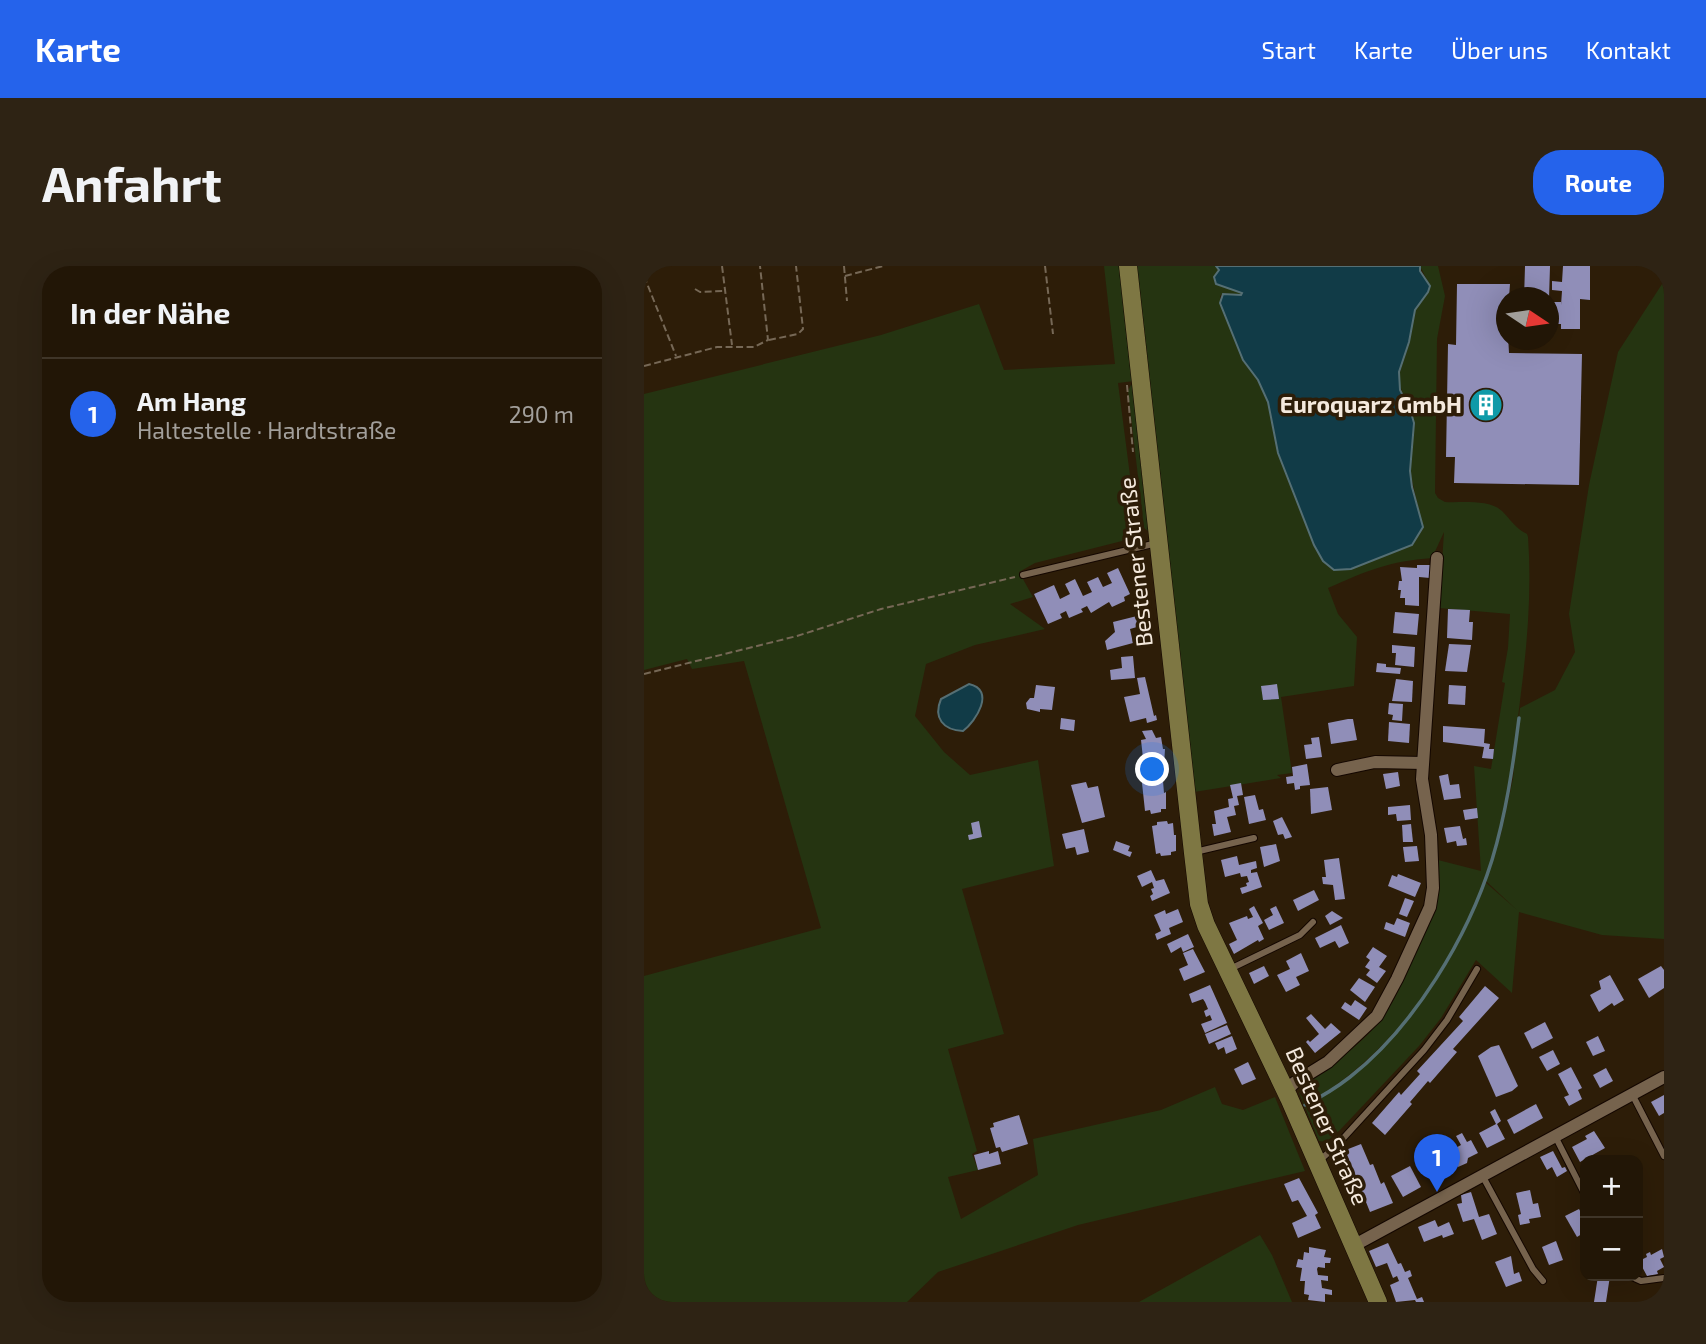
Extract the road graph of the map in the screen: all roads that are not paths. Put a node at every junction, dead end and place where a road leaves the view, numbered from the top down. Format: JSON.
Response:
{"nodes":[{"id":1,"x":1128,"y":266,"type":"edge"},
{"id":2,"x":1159,"y":543,"type":"junction"},
{"id":3,"x":1437,"y":558,"type":"dead end"},
{"id":4,"x":1023,"y":575,"type":"road end"},
{"id":5,"x":1423,"y":763,"type":"junction"},
{"id":6,"x":1337,"y":770,"type":"dead end"},
{"id":7,"x":1254,"y":838,"type":"dead end"},
{"id":8,"x":1193,"y":853,"type":"junction"},
{"id":9,"x":1313,"y":922,"type":"dead end"},
{"id":10,"x":1477,"y":969,"type":"dead end"},
{"id":11,"x":1228,"y":970,"type":"junction"},
{"id":12,"x":1664,"y":1077,"type":"edge"},
{"id":13,"x":1287,"y":1094,"type":"junction"},
{"id":14,"x":1632,"y":1094,"type":"junction"},
{"id":15,"x":1555,"y":1136,"type":"junction"},
{"id":16,"x":1664,"y":1156,"type":"edge"},
{"id":17,"x":1316,"y":1163,"type":"junction"},
{"id":18,"x":1482,"y":1175,"type":"junction"},
{"id":19,"x":1580,"y":1185,"type":"edge"},
{"id":20,"x":1353,"y":1246,"type":"junction"},
{"id":21,"x":1664,"y":1278,"type":"edge"},
{"id":22,"x":1543,"y":1281,"type":"dead end"},
{"id":23,"x":1643,"y":1281,"type":"edge"},
{"id":24,"x":1377,"y":1302,"type":"edge"}],
"edges":[{"from":1,"to":2,"type":"street","name":"Bestener Straße"},
{"from":2,"to":4,"type":"lane"},
{"from":2,"to":8,"type":"street","name":"Bestener Straße"},
{"from":3,"to":5,"type":"street"},
{"from":5,"to":6,"type":"street"},
{"from":5,"to":13,"type":"street"},
{"from":7,"to":8,"type":"lane"},
{"from":8,"to":11,"type":"street","name":"Bestener Straße"},
{"from":9,"to":11,"type":"lane"},
{"from":10,"to":17,"type":"lane"},
{"from":11,"to":13,"type":"street","name":"Bestener Straße"},
{"from":12,"to":14,"type":"street"},
{"from":13,"to":17,"type":"street","name":"Bestener Straße"},
{"from":14,"to":15,"type":"street"},
{"from":14,"to":16,"type":"lane"},
{"from":15,"to":18,"type":"street"},
{"from":15,"to":19,"type":"lane"},
{"from":17,"to":20,"type":"street","name":"Bestener Straße"},
{"from":18,"to":20,"type":"street"},
{"from":18,"to":22,"type":"lane"},
{"from":20,"to":24,"type":"street","name":"Bestener Straße"},
{"from":21,"to":23,"type":"lane"}]}
